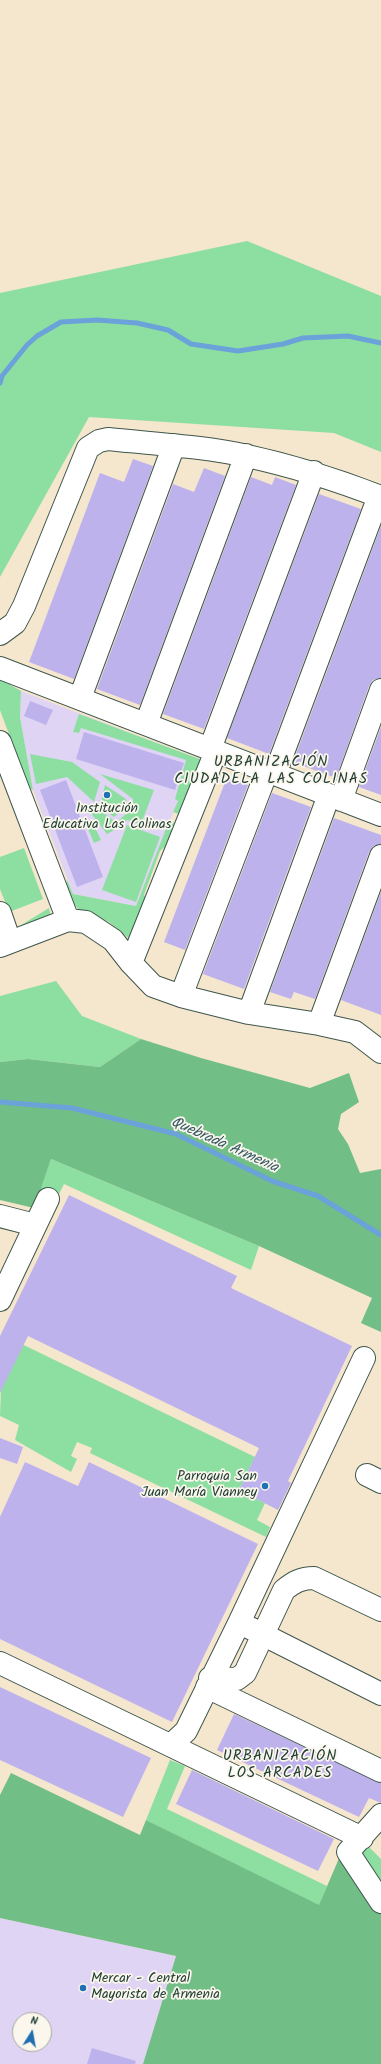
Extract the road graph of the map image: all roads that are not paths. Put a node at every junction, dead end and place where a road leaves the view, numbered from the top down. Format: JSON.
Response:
{"nodes":[{"id":1,"x":174,"y":445,"type":"junction"},
{"id":2,"x":246,"y":455,"type":"junction"},
{"id":3,"x":314,"y":472,"type":"junction"},
{"id":4,"x":380,"y":497,"type":"edge"},
{"id":5,"x":0,"y":634,"type":"edge"},
{"id":6,"x":0,"y":668,"type":"edge"},
{"id":7,"x":381,"y":690,"type":"edge"},
{"id":8,"x":80,"y":698,"type":"junction"},
{"id":9,"x":146,"y":724,"type":"junction"},
{"id":10,"x":0,"y":742,"type":"edge"},
{"id":11,"x":213,"y":750,"type":"junction"},
{"id":12,"x":271,"y":773,"type":"junction"},
{"id":13,"x":335,"y":798,"type":"junction"},
{"id":14,"x":381,"y":815,"type":"edge"},
{"id":15,"x":381,"y":856,"type":"edge"},
{"id":16,"x":0,"y":913,"type":"edge"},
{"id":17,"x":68,"y":920,"type":"junction"},
{"id":18,"x":5,"y":944,"type":"edge"},
{"id":19,"x":131,"y":963,"type":"junction"},
{"id":20,"x":181,"y":996,"type":"junction"},
{"id":21,"x":249,"y":1013,"type":"junction"},
{"id":22,"x":320,"y":1024,"type":"junction"},
{"id":23,"x":381,"y":1052,"type":"edge"},
{"id":24,"x":48,"y":1199,"type":"dead end"},
{"id":25,"x":0,"y":1216,"type":"edge"},
{"id":26,"x":35,"y":1225,"type":"junction"},
{"id":27,"x":0,"y":1300,"type":"edge"},
{"id":28,"x":364,"y":1358,"type":"dead end"},
{"id":29,"x":381,"y":1610,"type":"edge"},
{"id":30,"x":239,"y":1623,"type":"junction"},
{"id":31,"x":262,"y":1634,"type":"junction"},
{"id":32,"x":0,"y":1663,"type":"edge"},
{"id":33,"x":208,"y":1682,"type":"junction"},
{"id":34,"x":381,"y":1694,"type":"edge"},
{"id":35,"x":171,"y":1745,"type":"junction"},
{"id":36,"x":381,"y":1771,"type":"edge"},
{"id":37,"x":381,"y":1815,"type":"edge"},
{"id":38,"x":362,"y":1838,"type":"junction"},
{"id":39,"x":381,"y":1902,"type":"edge"}],
"edges":[{"from":1,"to":2,"type":"street"},
{"from":1,"to":5,"type":"street"},
{"from":1,"to":8,"type":"street"},
{"from":2,"to":3,"type":"street"},
{"from":2,"to":9,"type":"street"},
{"from":3,"to":4,"type":"street"},
{"from":3,"to":11,"type":"street"},
{"from":4,"to":12,"type":"street"},
{"from":6,"to":8,"type":"street"},
{"from":7,"to":13,"type":"street"},
{"from":8,"to":9,"type":"street"},
{"from":9,"to":11,"type":"street"},
{"from":10,"to":17,"type":"street"},
{"from":11,"to":12,"type":"street"},
{"from":11,"to":19,"type":"street"},
{"from":12,"to":13,"type":"street"},
{"from":12,"to":20,"type":"street"},
{"from":13,"to":14,"type":"street"},
{"from":13,"to":21,"type":"street"},
{"from":15,"to":22,"type":"street"},
{"from":16,"to":18,"type":"street"},
{"from":17,"to":18,"type":"street"},
{"from":17,"to":19,"type":"street"},
{"from":19,"to":20,"type":"street"},
{"from":20,"to":21,"type":"street"},
{"from":21,"to":22,"type":"street"},
{"from":22,"to":23,"type":"street"},
{"from":24,"to":26,"type":"street"},
{"from":25,"to":26,"type":"street"},
{"from":26,"to":27,"type":"street"},
{"from":28,"to":30,"type":"street"},
{"from":29,"to":31,"type":"street"},
{"from":30,"to":31,"type":"street"},
{"from":30,"to":33,"type":"street"},
{"from":31,"to":33,"type":"street"},
{"from":31,"to":34,"type":"street"},
{"from":32,"to":35,"type":"street"},
{"from":33,"to":35,"type":"street"},
{"from":33,"to":36,"type":"street"},
{"from":35,"to":38,"type":"street"},
{"from":37,"to":38,"type":"street"},
{"from":38,"to":39,"type":"street"}]}
